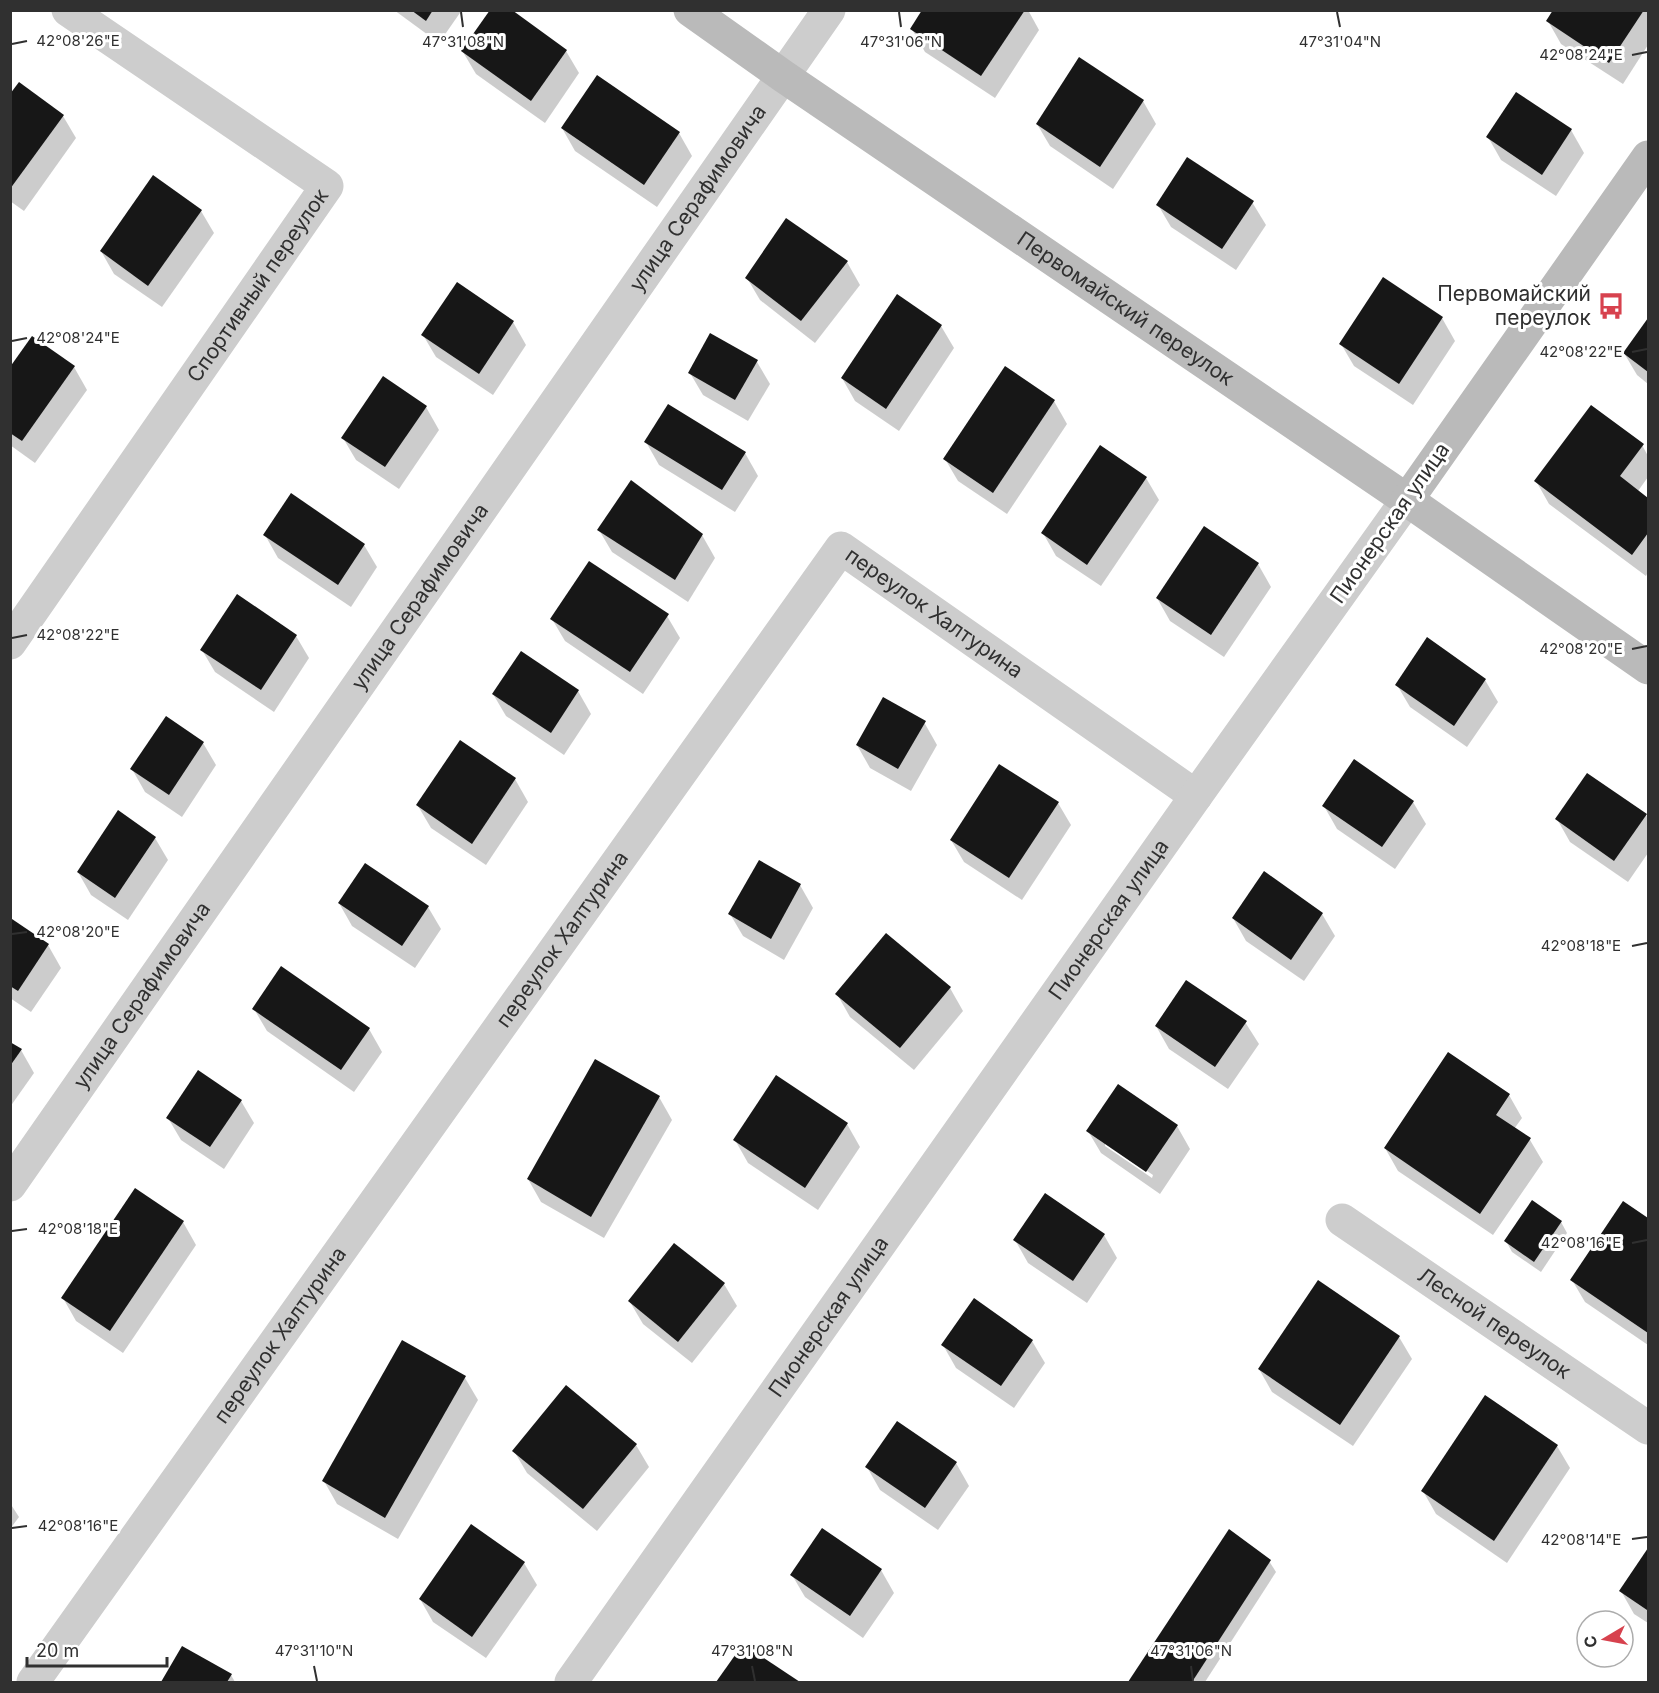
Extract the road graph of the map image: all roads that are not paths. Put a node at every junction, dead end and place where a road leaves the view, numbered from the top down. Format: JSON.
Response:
{"nodes":[{"id":1,"x":68,"y":10,"type":"edge"},
{"id":2,"x":690,"y":10,"type":"edge"},
{"id":3,"x":829,"y":10,"type":"edge"},
{"id":4,"x":783,"y":76,"type":"junction"},
{"id":5,"x":1648,"y":158,"type":"edge"},
{"id":6,"x":1407,"y":500,"type":"junction"},
{"id":7,"x":10,"y":643,"type":"edge"},
{"id":8,"x":1648,"y":668,"type":"edge"},
{"id":9,"x":1196,"y":796,"type":"junction"},
{"id":10,"x":10,"y":1185,"type":"edge"},
{"id":11,"x":1342,"y":1220,"type":"dead end"},
{"id":12,"x":1648,"y":1428,"type":"edge"},
{"id":13,"x":33,"y":1683,"type":"edge"},
{"id":14,"x":571,"y":1683,"type":"edge"}],
"edges":[{"from":1,"to":7,"type":"street","name":"Спортивный переулок"},
{"from":2,"to":4,"type":"street","name":"Первомайский переулок"},
{"from":3,"to":4,"type":"street","name":"улица Серафимовича"},
{"from":4,"to":6,"type":"street","name":"Первомайский переулок"},
{"from":4,"to":10,"type":"street","name":"улица Серафимовича"},
{"from":5,"to":6,"type":"street","name":"Пионерская улица"},
{"from":6,"to":8,"type":"street","name":"Первомайский переулок"},
{"from":6,"to":9,"type":"street","name":"Пионерская улица"},
{"from":9,"to":13,"type":"street","name":"переулок Халтурина"},
{"from":9,"to":14,"type":"street","name":"Пионерская улица"},
{"from":11,"to":12,"type":"street","name":"Лесной переулок"}]}
